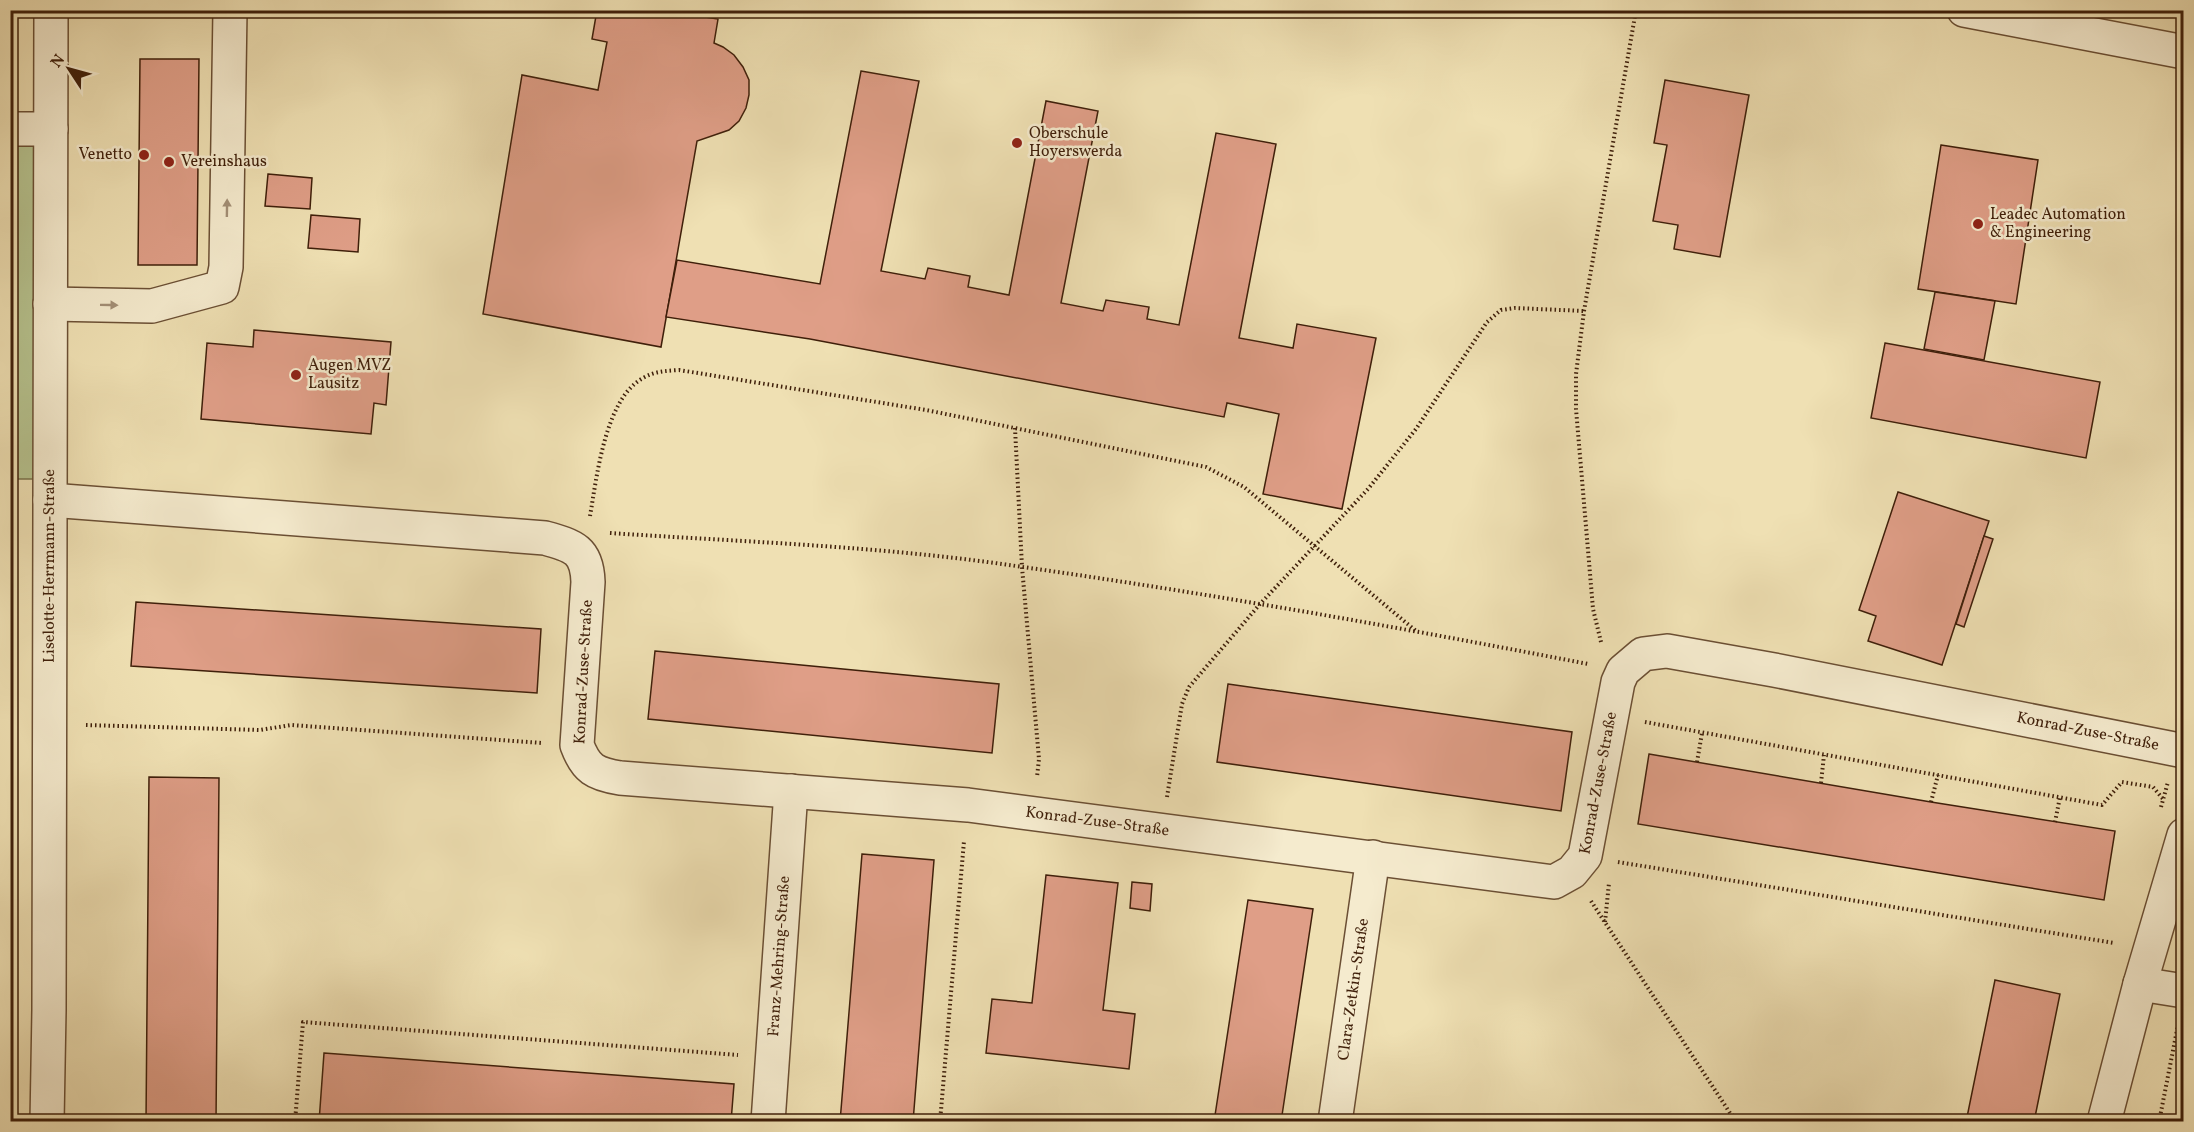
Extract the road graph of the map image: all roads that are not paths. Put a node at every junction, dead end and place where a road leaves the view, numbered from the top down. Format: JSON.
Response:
{"nodes":[{"id":1,"x":51,"y":10,"type":"edge"},
{"id":2,"x":230,"y":10,"type":"edge"},
{"id":3,"x":1964,"y":10,"type":"edge"},
{"id":4,"x":2184,"y":52,"type":"edge"},
{"id":5,"x":10,"y":129,"type":"edge"},
{"id":6,"x":51,"y":129,"type":"junction"},
{"id":7,"x":50,"y":304,"type":"junction"},
{"id":8,"x":50,"y":500,"type":"junction"},
{"id":9,"x":2184,"y":751,"type":"edge"},
{"id":10,"x":791,"y":791,"type":"junction"},
{"id":11,"x":2184,"y":835,"type":"edge"},
{"id":12,"x":1373,"y":857,"type":"junction"},
{"id":13,"x":2140,"y":984,"type":"junction"},
{"id":14,"x":2181,"y":1004,"type":"edge"},
{"id":15,"x":47,"y":1122,"type":"edge"},
{"id":16,"x":768,"y":1122,"type":"edge"},
{"id":17,"x":1335,"y":1122,"type":"edge"},
{"id":18,"x":2104,"y":1122,"type":"edge"}],
"edges":[{"from":1,"to":6,"type":"street","name":"Liselotte-Herrmann-Straße"},
{"from":7,"to":2,"type":"street","one_way":true},
{"from":3,"to":4,"type":"street"},
{"from":5,"to":6,"type":"street"},
{"from":6,"to":7,"type":"street","name":"Liselotte-Herrmann-Straße"},
{"from":7,"to":8,"type":"street","name":"Liselotte-Herrmann-Straße"},
{"from":8,"to":10,"type":"street","name":"Konrad-Zuse-Straße"},
{"from":8,"to":15,"type":"street","name":"Liselotte-Herrmann-Straße"},
{"from":9,"to":12,"type":"street","name":"Konrad-Zuse-Straße"},
{"from":10,"to":12,"type":"street","name":"Konrad-Zuse-Straße"},
{"from":10,"to":16,"type":"street","name":"Franz-Mehring-Straße"},
{"from":11,"to":13,"type":"street"},
{"from":12,"to":17,"type":"street","name":"Clara-Zetkin-Straße"},
{"from":13,"to":14,"type":"street"},
{"from":13,"to":18,"type":"street"}]}
